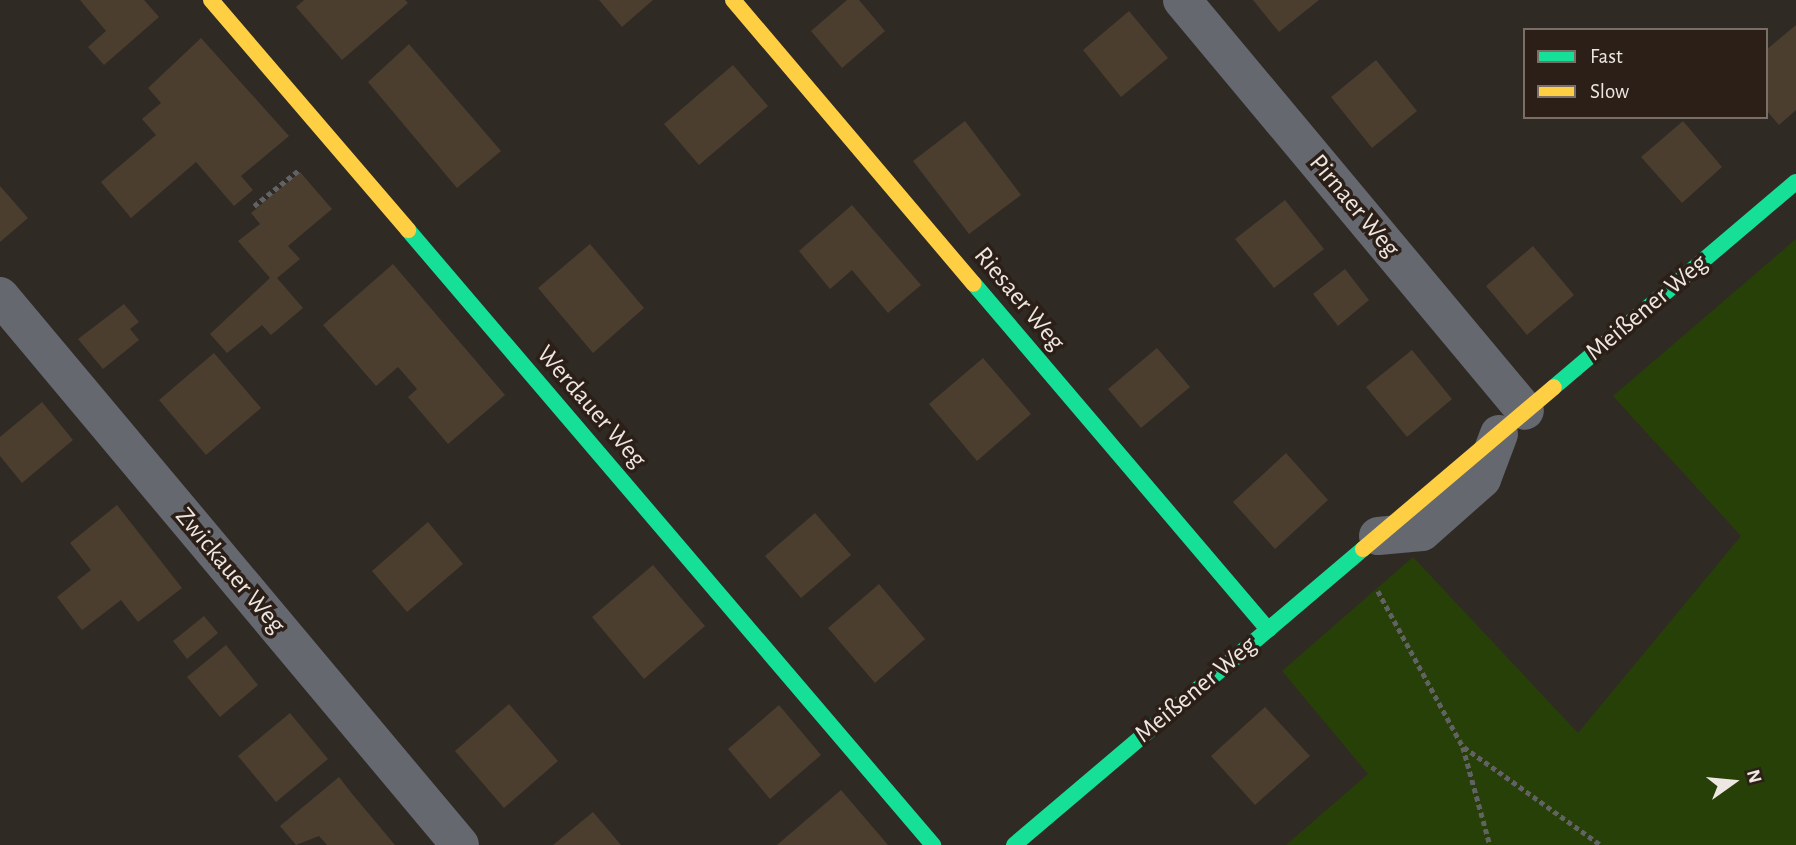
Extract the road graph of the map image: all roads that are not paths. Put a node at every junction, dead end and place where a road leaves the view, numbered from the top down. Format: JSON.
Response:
{"nodes":[{"id":1,"x":211,"y":0,"type":"edge"},
{"id":2,"x":733,"y":0,"type":"edge"},
{"id":3,"x":1182,"y":0,"type":"edge"},
{"id":4,"x":1796,"y":182,"type":"edge"},
{"id":5,"x":0,"y":296,"type":"edge"},
{"id":6,"x":1512,"y":422,"type":"junction"},
{"id":7,"x":1367,"y":545,"type":"joint"},
{"id":8,"x":1268,"y":630,"type":"junction"},
{"id":9,"x":460,"y":845,"type":"edge"},
{"id":10,"x":933,"y":845,"type":"edge"},
{"id":11,"x":1014,"y":845,"type":"edge"}],
"edges":[{"from":1,"to":10,"type":"street","name":"Werdauer Weg"},
{"from":2,"to":8,"type":"street","name":"Riesaer Weg"},
{"from":3,"to":6,"type":"street","name":"Pirnaer Weg"},
{"from":4,"to":6,"type":"street","name":"Meißener Weg"},
{"from":5,"to":9,"type":"street","name":"Zwickauer Weg"},
{"from":6,"to":7,"type":"street","name":"Meißener Weg"},
{"from":7,"to":8,"type":"street","name":"Meißener Weg"},
{"from":8,"to":11,"type":"street","name":"Meißener Weg"}]}
